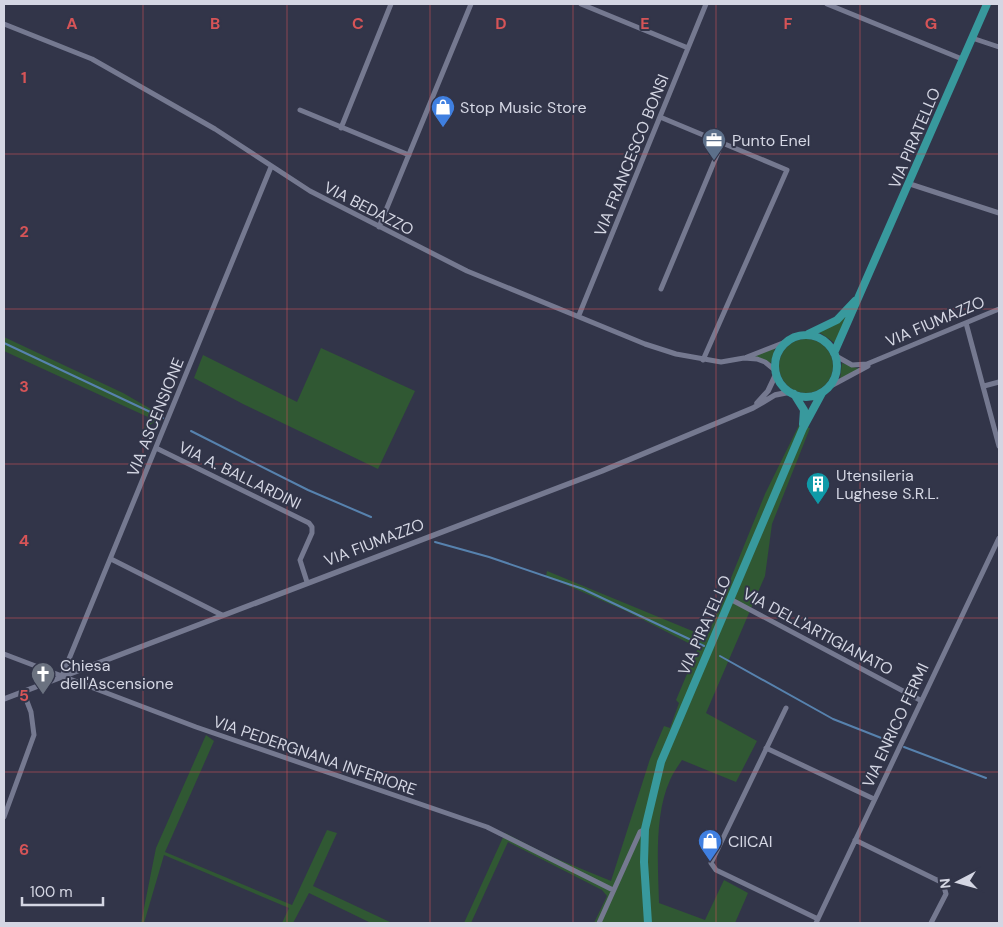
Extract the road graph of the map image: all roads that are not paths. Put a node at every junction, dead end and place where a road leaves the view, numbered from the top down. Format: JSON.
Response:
{"nodes":[{"id":1,"x":391,"y":4,"type":"edge"},
{"id":2,"x":471,"y":4,"type":"edge"},
{"id":3,"x":581,"y":4,"type":"edge"},
{"id":4,"x":706,"y":4,"type":"edge"},
{"id":5,"x":827,"y":4,"type":"edge"},
{"id":6,"x":987,"y":4,"type":"edge"},
{"id":7,"x":4,"y":24,"type":"edge"},
{"id":8,"x":972,"y":38,"type":"junction"},
{"id":9,"x":999,"y":47,"type":"edge"},
{"id":10,"x":688,"y":48,"type":"junction"},
{"id":11,"x":962,"y":59,"type":"junction"},
{"id":12,"x":300,"y":110,"type":"dead end"},
{"id":13,"x":660,"y":117,"type":"junction"},
{"id":14,"x":341,"y":128,"type":"junction"},
{"id":15,"x":722,"y":143,"type":"junction"},
{"id":16,"x":409,"y":155,"type":"junction"},
{"id":17,"x":271,"y":167,"type":"junction"},
{"id":18,"x":910,"y":184,"type":"junction"},
{"id":19,"x":999,"y":213,"type":"edge"},
{"id":20,"x":380,"y":227,"type":"junction"},
{"id":21,"x":866,"y":283,"type":"junction"},
{"id":22,"x":661,"y":289,"type":"dead end"},
{"id":23,"x":999,"y":309,"type":"edge"},
{"id":24,"x":579,"y":315,"type":"junction"},
{"id":25,"x":966,"y":323,"type":"junction"},
{"id":26,"x":807,"y":335,"type":"junction"},
{"id":27,"x":788,"y":341,"type":"junction"},
{"id":28,"x":835,"y":354,"type":"junction"},
{"id":29,"x":744,"y":358,"type":"junction"},
{"id":30,"x":881,"y":359,"type":"junction"},
{"id":31,"x":703,"y":360,"type":"junction"},
{"id":32,"x":776,"y":372,"type":"junction"},
{"id":33,"x":999,"y":382,"type":"edge"},
{"id":34,"x":984,"y":386,"type":"junction"},
{"id":35,"x":829,"y":387,"type":"junction"},
{"id":36,"x":822,"y":392,"type":"junction"},
{"id":37,"x":792,"y":393,"type":"junction"},
{"id":38,"x":753,"y":408,"type":"junction"},
{"id":39,"x":800,"y":436,"type":"junction"},
{"id":40,"x":999,"y":443,"type":"edge"},
{"id":41,"x":156,"y":448,"type":"junction"},
{"id":42,"x":999,"y":538,"type":"edge"},
{"id":43,"x":111,"y":559,"type":"junction"},
{"id":44,"x":307,"y":582,"type":"junction"},
{"id":45,"x":730,"y":599,"type":"junction"},
{"id":46,"x":222,"y":614,"type":"junction"},
{"id":47,"x":4,"y":654,"type":"edge"},
{"id":48,"x":62,"y":676,"type":"junction"},
{"id":49,"x":23,"y":691,"type":"junction"},
{"id":50,"x":4,"y":699,"type":"edge"},
{"id":51,"x":920,"y":700,"type":"junction"},
{"id":52,"x":786,"y":708,"type":"dead end"},
{"id":53,"x":766,"y":748,"type":"junction"},
{"id":54,"x":874,"y":799,"type":"junction"},
{"id":55,"x":4,"y":817,"type":"edge"},
{"id":56,"x":646,"y":829,"type":"junction"},
{"id":57,"x":855,"y":840,"type":"junction"},
{"id":58,"x":613,"y":890,"type":"junction"},
{"id":59,"x":817,"y":921,"type":"edge"},
{"id":60,"x":648,"y":922,"type":"edge"},
{"id":61,"x":599,"y":923,"type":"edge"},
{"id":62,"x":930,"y":923,"type":"edge"}],
"edges":[{"from":1,"to":14,"type":"street"},
{"from":2,"to":16,"type":"street"},
{"from":3,"to":10,"type":"street"},
{"from":4,"to":10,"type":"street","name":"VIA FRANCESCO BONSI"},
{"from":5,"to":11,"type":"street"},
{"from":6,"to":8,"type":"main road","name":"VIA PIRATELLO"},
{"from":7,"to":17,"type":"street","name":"VIA BEDAZZO"},
{"from":8,"to":9,"type":"street"},
{"from":8,"to":11,"type":"main road","name":"VIA PIRATELLO"},
{"from":10,"to":13,"type":"street","name":"VIA FRANCESCO BONSI"},
{"from":11,"to":18,"type":"main road","name":"VIA PIRATELLO"},
{"from":12,"to":14,"type":"street"},
{"from":13,"to":15,"type":"street"},
{"from":13,"to":24,"type":"street","name":"VIA FRANCESCO BONSI"},
{"from":14,"to":16,"type":"street"},
{"from":15,"to":22,"type":"street"},
{"from":15,"to":31,"type":"street"},
{"from":16,"to":20,"type":"street"},
{"from":17,"to":20,"type":"street","name":"VIA BEDAZZO"},
{"from":17,"to":41,"type":"street","name":"VIA ASCENSIONE"},
{"from":18,"to":19,"type":"street"},
{"from":18,"to":21,"type":"main road","name":"VIA PIRATELLO"},
{"from":20,"to":24,"type":"street","name":"VIA BEDAZZO"},
{"from":21,"to":26,"type":"main road","name":"VIA PIRATELLO"},
{"from":21,"to":28,"type":"main road","name":"VIA PIRATELLO"},
{"from":23,"to":25,"type":"street","name":"VIA FIUMAZZO"},
{"from":24,"to":31,"type":"street","name":"VIA BEDAZZO"},
{"from":25,"to":30,"type":"street","name":"VIA FIUMAZZO"},
{"from":25,"to":34,"type":"street"},
{"from":26,"to":27,"type":"main road"},
{"from":26,"to":28,"type":"main road"},
{"from":27,"to":29,"type":"street","name":"VIA BEDAZZO"},
{"from":27,"to":32,"type":"main road"},
{"from":28,"to":30,"type":"street","name":"VIA FIUMAZZO"},
{"from":28,"to":35,"type":"main road"},
{"from":29,"to":31,"type":"street","name":"VIA BEDAZZO"},
{"from":29,"to":32,"type":"street","name":"VIA BEDAZZO"},
{"from":30,"to":35,"type":"street","name":"VIA FIUMAZZO"},
{"from":32,"to":37,"type":"main road"},
{"from":32,"to":38,"type":"street","name":"VIA FIUMAZZO"},
{"from":33,"to":34,"type":"street"},
{"from":34,"to":40,"type":"street"},
{"from":35,"to":36,"type":"main road"},
{"from":36,"to":37,"type":"main road"},
{"from":36,"to":39,"type":"main road","name":"VIA PIRATELLO"},
{"from":37,"to":38,"type":"street","name":"VIA FIUMAZZO"},
{"from":37,"to":39,"type":"main road","name":"VIA PIRATELLO"},
{"from":38,"to":44,"type":"street","name":"VIA FIUMAZZO"},
{"from":39,"to":45,"type":"main road","name":"VIA PIRATELLO"},
{"from":41,"to":43,"type":"street","name":"VIA ASCENSIONE"},
{"from":41,"to":44,"type":"street","name":"VIA A. BALLARDINI"},
{"from":42,"to":51,"type":"street","name":"VIA ENRICO FERMI"},
{"from":43,"to":46,"type":"street"},
{"from":43,"to":48,"type":"street","name":"VIA ASCENSIONE"},
{"from":44,"to":46,"type":"street","name":"VIA FIUMAZZO"},
{"from":45,"to":51,"type":"street","name":"VIA DELL'ARTIGIANATO"},
{"from":45,"to":56,"type":"main road","name":"VIA PIRATELLO"},
{"from":46,"to":48,"type":"street","name":"VIA FIUMAZZO"},
{"from":47,"to":48,"type":"street","name":"VIA PEDERGNANA INFERIORE"},
{"from":48,"to":49,"type":"street","name":"VIA FIUMAZZO"},
{"from":48,"to":58,"type":"street","name":"VIA PEDERGNANA INFERIORE"},
{"from":49,"to":50,"type":"street","name":"VIA FIUMAZZO"},
{"from":49,"to":55,"type":"street"},
{"from":51,"to":54,"type":"street","name":"VIA ENRICO FERMI"},
{"from":52,"to":53,"type":"street"},
{"from":53,"to":54,"type":"street"},
{"from":53,"to":59,"type":"street"},
{"from":54,"to":57,"type":"street","name":"VIA ENRICO FERMI"},
{"from":56,"to":58,"type":"street","name":"VIA PIRATELLO"},
{"from":56,"to":60,"type":"main road","name":"VIA PIRATELLO"},
{"from":57,"to":59,"type":"street","name":"VIA ENRICO FERMI"},
{"from":57,"to":62,"type":"street"},
{"from":58,"to":61,"type":"street","name":"VIA PIRATELLO"}]}
